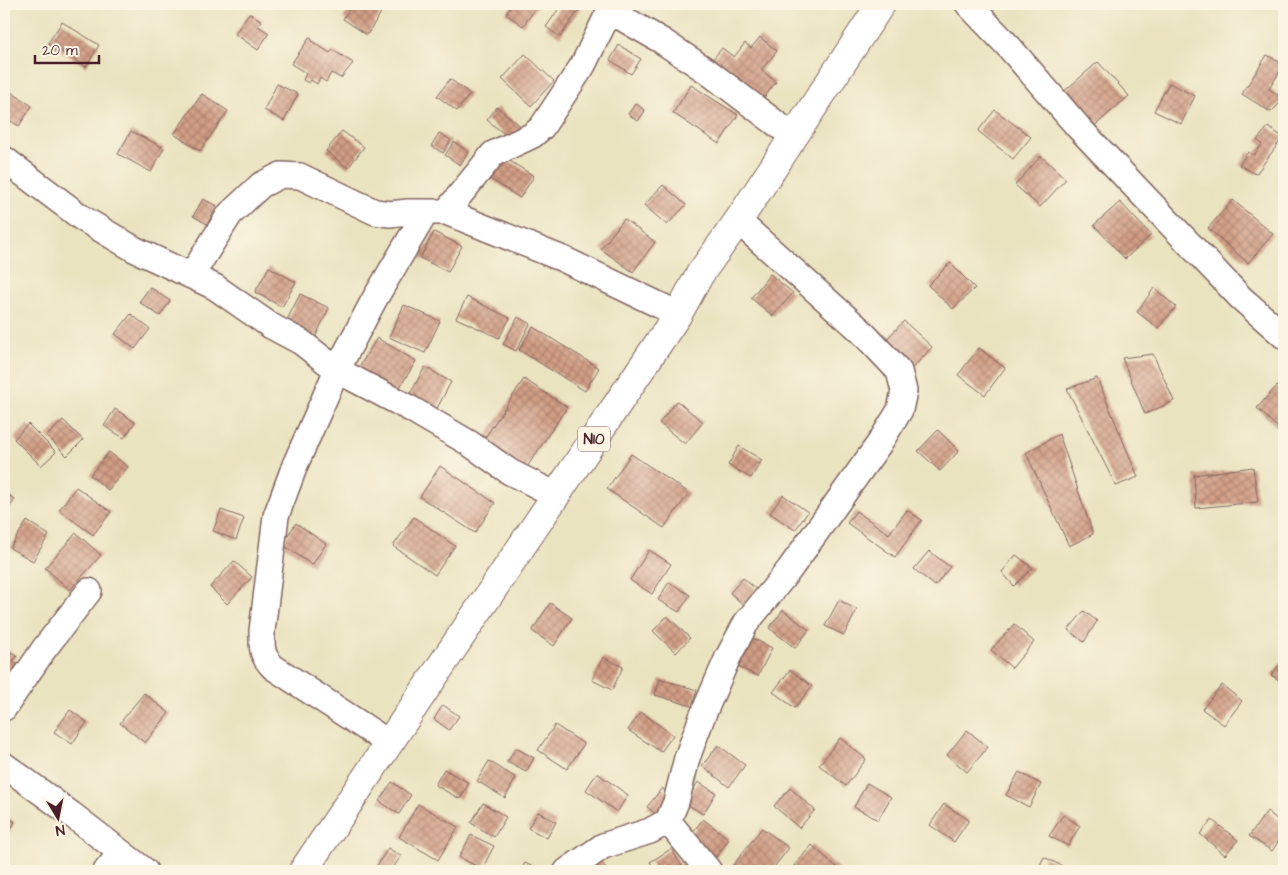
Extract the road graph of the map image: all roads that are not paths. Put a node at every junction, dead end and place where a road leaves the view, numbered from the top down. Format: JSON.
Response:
{"nodes":[{"id":1,"x":882,"y":4,"type":"edge"},
{"id":2,"x":968,"y":4,"type":"edge"},
{"id":3,"x":612,"y":7,"type":"edge"},
{"id":4,"x":794,"y":137,"type":"junction"},
{"id":5,"x":4,"y":159,"type":"edge"},
{"id":6,"x":436,"y":212,"type":"junction"},
{"id":7,"x":738,"y":221,"type":"junction"},
{"id":8,"x":191,"y":276,"type":"junction"},
{"id":9,"x":678,"y":314,"type":"junction"},
{"id":10,"x":1284,"y":336,"type":"edge"},
{"id":11,"x":336,"y":370,"type":"junction"},
{"id":12,"x":556,"y":495,"type":"junction"},
{"id":13,"x":89,"y":591,"type":"dead end"},
{"id":14,"x":4,"y":708,"type":"edge"},
{"id":15,"x":389,"y":743,"type":"junction"},
{"id":16,"x":4,"y":765,"type":"edge"},
{"id":17,"x":668,"y":821,"type":"junction"},
{"id":18,"x":113,"y":863,"type":"edge"},
{"id":19,"x":145,"y":871,"type":"edge"},
{"id":20,"x":303,"y":871,"type":"edge"},
{"id":21,"x":567,"y":871,"type":"edge"},
{"id":22,"x":709,"y":871,"type":"edge"}],
"edges":[{"from":1,"to":4,"type":"main road","number":"N10"},
{"from":2,"to":10,"type":"street"},
{"from":3,"to":4,"type":"street"},
{"from":3,"to":6,"type":"street"},
{"from":4,"to":7,"type":"main road","number":"N10"},
{"from":5,"to":8,"type":"street"},
{"from":6,"to":8,"type":"street"},
{"from":6,"to":9,"type":"street"},
{"from":6,"to":11,"type":"street"},
{"from":7,"to":9,"type":"main road","number":"N10"},
{"from":7,"to":17,"type":"street"},
{"from":8,"to":11,"type":"street"},
{"from":9,"to":12,"type":"main road","number":"N10"},
{"from":11,"to":12,"type":"street"},
{"from":11,"to":15,"type":"street"},
{"from":12,"to":15,"type":"main road","number":"N10"},
{"from":13,"to":14,"type":"street"},
{"from":15,"to":20,"type":"main road","number":"N10"},
{"from":16,"to":18,"type":"street"},
{"from":17,"to":21,"type":"street"},
{"from":17,"to":22,"type":"street"},
{"from":18,"to":19,"type":"street"}]}
